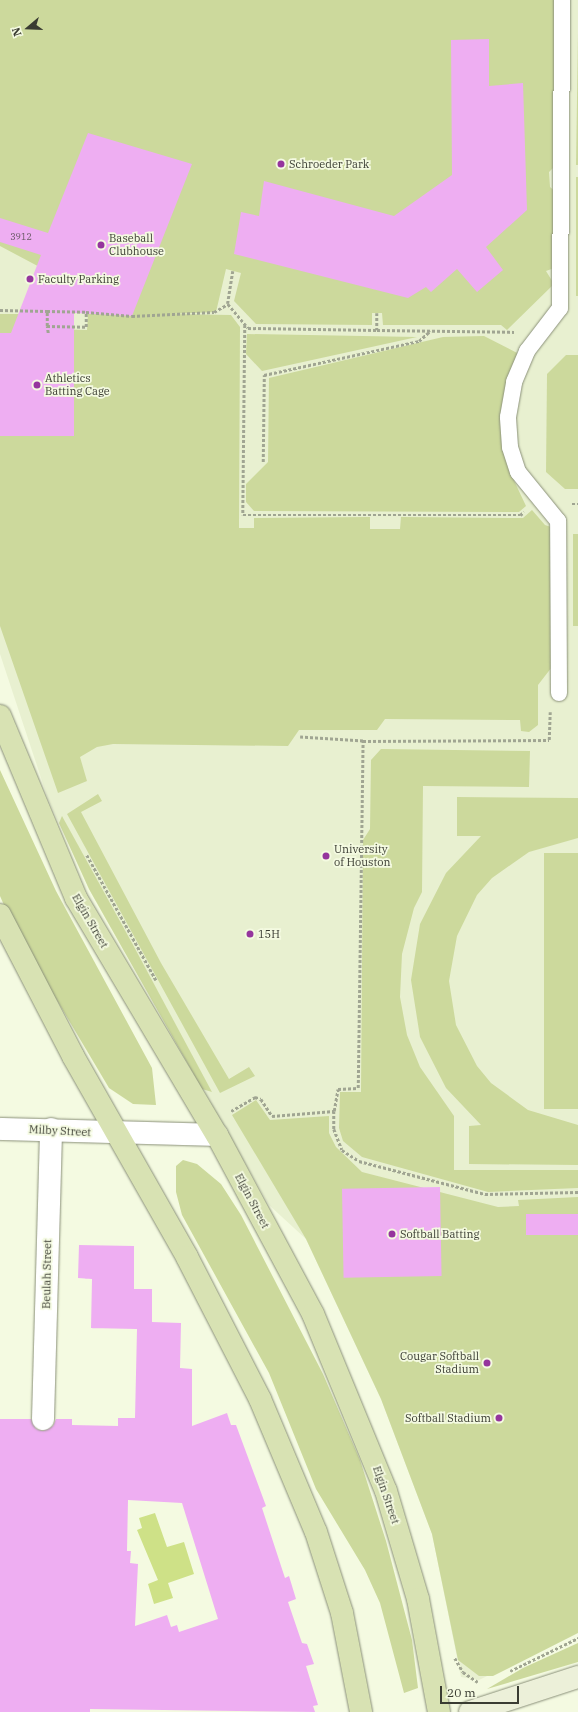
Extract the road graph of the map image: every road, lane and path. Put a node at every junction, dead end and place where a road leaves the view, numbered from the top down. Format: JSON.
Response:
{"nodes":[{"id":1,"x":562,"y":0,"type":"edge"},
{"id":2,"x":233,"y":271,"type":"dead end"},
{"id":3,"x":228,"y":304,"type":"junction"},
{"id":4,"x":0,"y":310,"type":"edge"},
{"id":5,"x":47,"y":311,"type":"junction"},
{"id":6,"x":86,"y":312,"type":"junction"},
{"id":7,"x":377,"y":313,"type":"dead end"},
{"id":8,"x":244,"y":325,"type":"junction"},
{"id":9,"x":48,"y":326,"type":"junction"},
{"id":10,"x":377,"y":330,"type":"junction"},
{"id":11,"x":430,"y":331,"type":"junction"},
{"id":12,"x":48,"y":333,"type":"dead end"},
{"id":13,"x":541,"y":333,"type":"junction"},
{"id":14,"x":263,"y":462,"type":"dead end"},
{"id":15,"x":538,"y":500,"type":"junction"},
{"id":16,"x":559,"y":685,"type":"joint"},
{"id":17,"x":0,"y":716,"type":"edge"},
{"id":18,"x":300,"y":737,"type":"dead end"},
{"id":19,"x":363,"y":741,"type":"junction"},
{"id":20,"x":0,"y":914,"type":"edge"},
{"id":21,"x":334,"y":1111,"type":"junction"},
{"id":22,"x":229,"y":1112,"type":"dead end"},
{"id":23,"x":0,"y":1129,"type":"edge"},
{"id":24,"x":51,"y":1129,"type":"junction"},
{"id":25,"x":119,"y":1135,"type":"junction"},
{"id":26,"x":218,"y":1135,"type":"junction"},
{"id":27,"x":578,"y":1192,"type":"edge"},
{"id":28,"x":43,"y":1419,"type":"dead end"},
{"id":29,"x":578,"y":1677,"type":"edge"},
{"id":30,"x":360,"y":1712,"type":"edge"},
{"id":31,"x":439,"y":1712,"type":"edge"},
{"id":32,"x":470,"y":1712,"type":"edge"}],
"edges":[{"from":1,"to":13,"type":"lane"},
{"from":2,"to":3,"type":"path"},
{"from":3,"to":6,"type":"path"},
{"from":3,"to":8,"type":"path"},
{"from":4,"to":5,"type":"path"},
{"from":5,"to":6,"type":"path"},
{"from":5,"to":9,"type":"path"},
{"from":6,"to":9,"type":"path"},
{"from":7,"to":10,"type":"path"},
{"from":8,"to":10,"type":"path"},
{"from":8,"to":15,"type":"path"},
{"from":9,"to":12,"type":"path"},
{"from":10,"to":11,"type":"path"},
{"from":11,"to":13,"type":"path"},
{"from":11,"to":14,"type":"path"},
{"from":13,"to":15,"type":"lane"},
{"from":15,"to":16,"type":"lane"},
{"from":16,"to":19,"type":"path"},
{"from":17,"to":26,"type":"main road","name":"Elgin Street"},
{"from":18,"to":19,"type":"path"},
{"from":19,"to":21,"type":"path"},
{"from":20,"to":25,"type":"main road"},
{"from":21,"to":22,"type":"path"},
{"from":21,"to":27,"type":"path"},
{"from":23,"to":24,"type":"street","name":"Milby Street"},
{"from":24,"to":25,"type":"street","name":"Milby Street"},
{"from":24,"to":28,"type":"street","name":"Beulah Street"},
{"from":25,"to":26,"type":"street","name":"Milby Street"},
{"from":25,"to":30,"type":"main road"},
{"from":26,"to":31,"type":"main road","name":"Elgin Street"},
{"from":29,"to":32,"type":"main road"}]}
